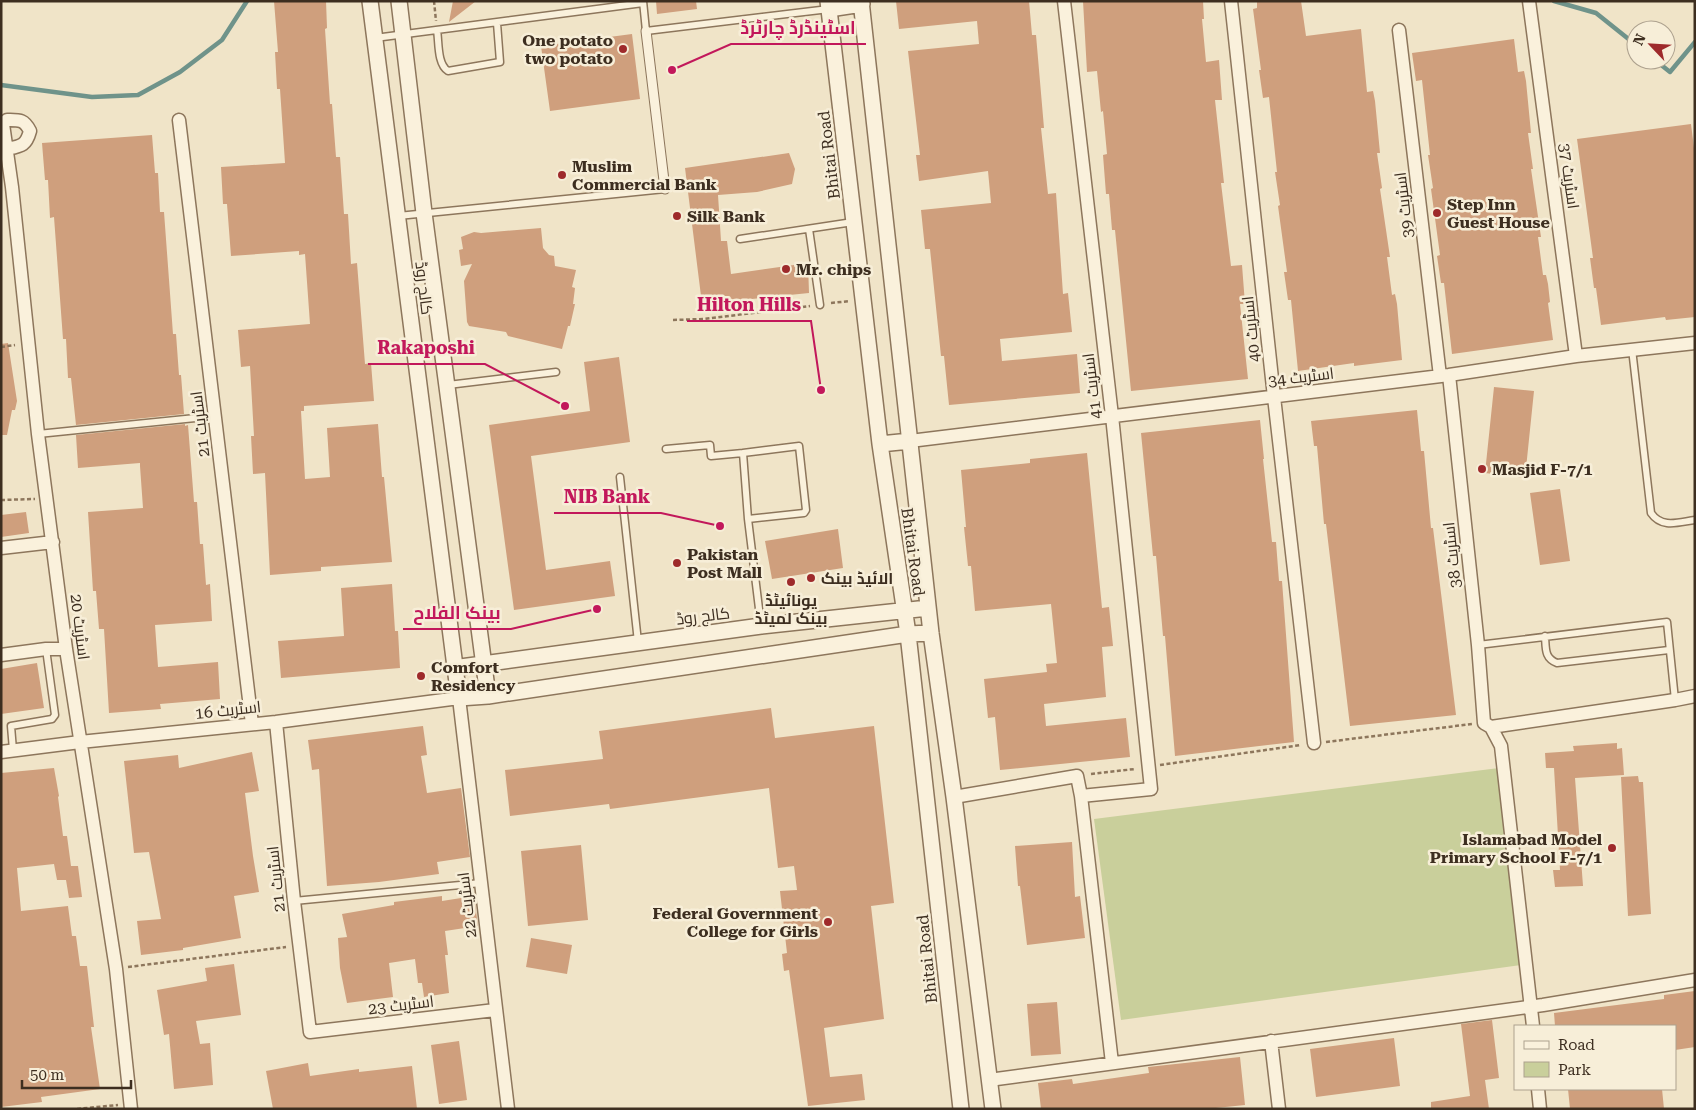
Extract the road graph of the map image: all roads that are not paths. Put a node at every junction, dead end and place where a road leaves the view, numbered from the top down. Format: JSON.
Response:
{"nodes":[{"id":1,"x":370,"y":1,"type":"edge"},
{"id":2,"x":398,"y":1,"type":"edge"},
{"id":3,"x":1064,"y":1,"type":"edge"},
{"id":4,"x":1231,"y":1,"type":"edge"},
{"id":5,"x":1529,"y":1,"type":"edge"},
{"id":6,"x":643,"y":2,"type":"edge"},
{"id":7,"x":862,"y":3,"type":"edge"},
{"id":8,"x":603,"y":5,"type":"edge"},
{"id":9,"x":828,"y":5,"type":"edge"},
{"id":10,"x":497,"y":23,"type":"junction"},
{"id":11,"x":437,"y":30,"type":"junction"},
{"id":12,"x":1399,"y":30,"type":"dead end"},
{"id":13,"x":646,"y":31,"type":"junction"},
{"id":14,"x":403,"y":35,"type":"junction"},
{"id":15,"x":374,"y":38,"type":"junction"},
{"id":16,"x":179,"y":120,"type":"dead end"},
{"id":17,"x":6,"y":149,"type":"dead end"},
{"id":18,"x":665,"y":189,"type":"joint"},
{"id":19,"x":424,"y":212,"type":"junction"},
{"id":20,"x":398,"y":216,"type":"junction"},
{"id":21,"x":855,"y":222,"type":"junction"},
{"id":22,"x":809,"y":229,"type":"junction"},
{"id":23,"x":740,"y":240,"type":"dead end"},
{"id":24,"x":820,"y":304,"type":"road end"},
{"id":25,"x":1695,"y":343,"type":"edge"},
{"id":26,"x":1632,"y":349,"type":"junction"},
{"id":27,"x":1576,"y":356,"type":"junction"},
{"id":28,"x":556,"y":372,"type":"dead end"},
{"id":29,"x":1445,"y":376,"type":"junction"},
{"id":30,"x":448,"y":385,"type":"junction"},
{"id":31,"x":1274,"y":397,"type":"junction"},
{"id":32,"x":215,"y":416,"type":"junction"},
{"id":33,"x":1112,"y":416,"type":"junction"},
{"id":34,"x":38,"y":434,"type":"junction"},
{"id":35,"x":910,"y":441,"type":"junction"},
{"id":36,"x":880,"y":444,"type":"junction"},
{"id":37,"x":666,"y":449,"type":"dead end"},
{"id":38,"x":743,"y":452,"type":"junction"},
{"id":39,"x":620,"y":477,"type":"dead end"},
{"id":40,"x":748,"y":519,"type":"junction"},
{"id":41,"x":1695,"y":520,"type":"edge"},
{"id":42,"x":52,"y":542,"type":"junction"},
{"id":43,"x":1,"y":548,"type":"edge"},
{"id":44,"x":928,"y":608,"type":"junction"},
{"id":45,"x":904,"y":611,"type":"junction"},
{"id":46,"x":761,"y":626,"type":"junction"},
{"id":47,"x":908,"y":634,"type":"junction"},
{"id":48,"x":931,"y":634,"type":"junction"},
{"id":49,"x":1545,"y":636,"type":"junction"},
{"id":50,"x":638,"y":642,"type":"junction"},
{"id":51,"x":1478,"y":646,"type":"junction"},
{"id":52,"x":66,"y":649,"type":"junction"},
{"id":53,"x":46,"y":650,"type":"junction"},
{"id":54,"x":1669,"y":650,"type":"junction"},
{"id":55,"x":1,"y":655,"type":"edge"},
{"id":56,"x":483,"y":664,"type":"junction"},
{"id":57,"x":454,"y":668,"type":"junction"},
{"id":58,"x":488,"y":696,"type":"junction"},
{"id":59,"x":1695,"y":696,"type":"edge"},
{"id":60,"x":458,"y":698,"type":"junction"},
{"id":61,"x":1676,"y":700,"type":"junction"},
{"id":62,"x":276,"y":722,"type":"junction"},
{"id":63,"x":252,"y":724,"type":"junction"},
{"id":64,"x":1488,"y":725,"type":"junction"},
{"id":65,"x":80,"y":742,"type":"junction"},
{"id":66,"x":1314,"y":743,"type":"road end"},
{"id":67,"x":7,"y":751,"type":"edge"},
{"id":68,"x":1081,"y":796,"type":"junction"},
{"id":69,"x":954,"y":797,"type":"junction"},
{"id":70,"x":481,"y":883,"type":"junction"},
{"id":71,"x":294,"y":901,"type":"junction"},
{"id":72,"x":1695,"y":980,"type":"edge"},
{"id":73,"x":1532,"y":1006,"type":"junction"},
{"id":74,"x":495,"y":1010,"type":"junction"},
{"id":75,"x":1533,"y":1025,"type":"edge"},
{"id":76,"x":310,"y":1032,"type":"joint"},
{"id":77,"x":1271,"y":1041,"type":"junction"},
{"id":78,"x":1112,"y":1063,"type":"junction"},
{"id":79,"x":989,"y":1080,"type":"junction"},
{"id":80,"x":1538,"y":1090,"type":"edge"},
{"id":81,"x":130,"y":1106,"type":"edge"},
{"id":82,"x":508,"y":1109,"type":"edge"},
{"id":83,"x":961,"y":1109,"type":"edge"},
{"id":84,"x":993,"y":1109,"type":"edge"},
{"id":85,"x":1279,"y":1109,"type":"edge"},
{"id":86,"x":1540,"y":1109,"type":"edge"}],
"edges":[{"from":1,"to":15,"type":"street","name":"کالج روڈ"},
{"from":2,"to":14,"type":"street","name":"کالج روڈ"},
{"from":3,"to":33,"type":"street","name":"اسٹریٹ 41"},
{"from":4,"to":31,"type":"street","name":"اسٹریٹ 40"},
{"from":5,"to":27,"type":"street","name":"اسٹریٹ 37"},
{"from":6,"to":8,"type":"lane"},
{"from":6,"to":13,"type":"lane"},
{"from":7,"to":9,"type":"street"},
{"from":7,"to":35,"type":"street","name":"Bhitai Road"},
{"from":8,"to":10,"type":"lane"},
{"from":9,"to":13,"type":"lane"},
{"from":9,"to":21,"type":"street","name":"Bhitai Road"},
{"from":10,"to":11,"type":"lane"},
{"from":10,"to":11,"type":"lane"},
{"from":11,"to":14,"type":"lane"},
{"from":12,"to":29,"type":"street","name":"اسٹریٹ 39"},
{"from":13,"to":18,"type":"street"},
{"from":14,"to":15,"type":"lane"},
{"from":14,"to":19,"type":"street","name":"کالج روڈ"},
{"from":15,"to":20,"type":"street","name":"کالج روڈ"},
{"from":16,"to":32,"type":"street","name":"اسٹریٹ 21"},
{"from":17,"to":34,"type":"street","name":"اسٹریٹ 20"},
{"from":18,"to":19,"type":"lane"},
{"from":19,"to":20,"type":"lane"},
{"from":19,"to":30,"type":"street","name":"کالج روڈ"},
{"from":20,"to":57,"type":"street","name":"کالج روڈ"},
{"from":21,"to":22,"type":"lane"},
{"from":21,"to":36,"type":"street","name":"Bhitai Road"},
{"from":22,"to":23,"type":"lane"},
{"from":22,"to":24,"type":"lane"},
{"from":25,"to":26,"type":"street","name":"اسٹریٹ 34"},
{"from":26,"to":27,"type":"street","name":"اسٹریٹ 34"},
{"from":26,"to":41,"type":"lane"},
{"from":27,"to":29,"type":"street","name":"اسٹریٹ 34"},
{"from":28,"to":30,"type":"lane"},
{"from":29,"to":31,"type":"street","name":"اسٹریٹ 34"},
{"from":29,"to":51,"type":"street","name":"اسٹریٹ 38"},
{"from":30,"to":56,"type":"street","name":"کالج روڈ"},
{"from":31,"to":33,"type":"street","name":"اسٹریٹ 34"},
{"from":31,"to":66,"type":"street","name":"اسٹریٹ 40"},
{"from":32,"to":34,"type":"lane"},
{"from":32,"to":63,"type":"street","name":"اسٹریٹ 21"},
{"from":33,"to":35,"type":"street","name":"اسٹریٹ 34"},
{"from":33,"to":68,"type":"street","name":"اسٹریٹ 41"},
{"from":34,"to":42,"type":"street","name":"اسٹریٹ 20"},
{"from":35,"to":36,"type":"street"},
{"from":35,"to":44,"type":"street","name":"Bhitai Road"},
{"from":36,"to":45,"type":"street","name":"Bhitai Road"},
{"from":37,"to":38,"type":"lane"},
{"from":38,"to":40,"type":"lane"},
{"from":38,"to":40,"type":"lane"},
{"from":39,"to":50,"type":"lane"},
{"from":40,"to":46,"type":"lane"},
{"from":42,"to":43,"type":"street"},
{"from":42,"to":52,"type":"street","name":"اسٹریٹ 20"},
{"from":44,"to":45,"type":"street","name":"کالج روڈ"},
{"from":44,"to":48,"type":"street","name":"Bhitai Road"},
{"from":45,"to":46,"type":"street","name":"کالج روڈ"},
{"from":45,"to":47,"type":"street","name":"Bhitai Road"},
{"from":46,"to":50,"type":"street","name":"کالج روڈ"},
{"from":47,"to":48,"type":"street"},
{"from":47,"to":58,"type":"street"},
{"from":47,"to":83,"type":"street","name":"Bhitai Road"},
{"from":48,"to":69,"type":"street","name":"Bhitai Road"},
{"from":49,"to":51,"type":"lane"},
{"from":49,"to":54,"type":"lane"},
{"from":49,"to":54,"type":"lane"},
{"from":50,"to":56,"type":"street","name":"کالج روڈ"},
{"from":51,"to":64,"type":"street","name":"اسٹریٹ 38"},
{"from":52,"to":53,"type":"street"},
{"from":52,"to":65,"type":"street","name":"اسٹریٹ 20"},
{"from":53,"to":55,"type":"street"},
{"from":53,"to":67,"type":"lane"},
{"from":54,"to":61,"type":"lane"},
{"from":56,"to":57,"type":"street","name":"کالج روڈ"},
{"from":56,"to":58,"type":"street","name":"کالج روڈ"},
{"from":57,"to":60,"type":"street","name":"کالج روڈ"},
{"from":58,"to":60,"type":"street"},
{"from":59,"to":61,"type":"street"},
{"from":60,"to":62,"type":"street","name":"اسٹریٹ 16"},
{"from":60,"to":70,"type":"street","name":"اسٹریٹ 22"},
{"from":61,"to":64,"type":"street"},
{"from":62,"to":63,"type":"street","name":"اسٹریٹ 16"},
{"from":62,"to":71,"type":"street","name":"اسٹریٹ 21"},
{"from":63,"to":65,"type":"street","name":"اسٹریٹ 16"},
{"from":64,"to":73,"type":"street"},
{"from":65,"to":67,"type":"street","name":"اسٹریٹ 16"},
{"from":65,"to":81,"type":"street","name":"اسٹریٹ 20"},
{"from":68,"to":69,"type":"street"},
{"from":68,"to":78,"type":"street"},
{"from":69,"to":79,"type":"street","name":"Bhitai Road"},
{"from":70,"to":71,"type":"lane"},
{"from":70,"to":74,"type":"street","name":"اسٹریٹ 22"},
{"from":71,"to":76,"type":"street","name":"اسٹریٹ 21"},
{"from":72,"to":73,"type":"street"},
{"from":73,"to":75,"type":"street"},
{"from":73,"to":77,"type":"street"},
{"from":74,"to":76,"type":"street","name":"اسٹریٹ 23"},
{"from":74,"to":82,"type":"street","name":"اسٹریٹ 22"},
{"from":77,"to":78,"type":"street"},
{"from":77,"to":85,"type":"street"},
{"from":78,"to":79,"type":"street"},
{"from":79,"to":84,"type":"street","name":"Bhitai Road"},
{"from":80,"to":86,"type":"street"}]}
